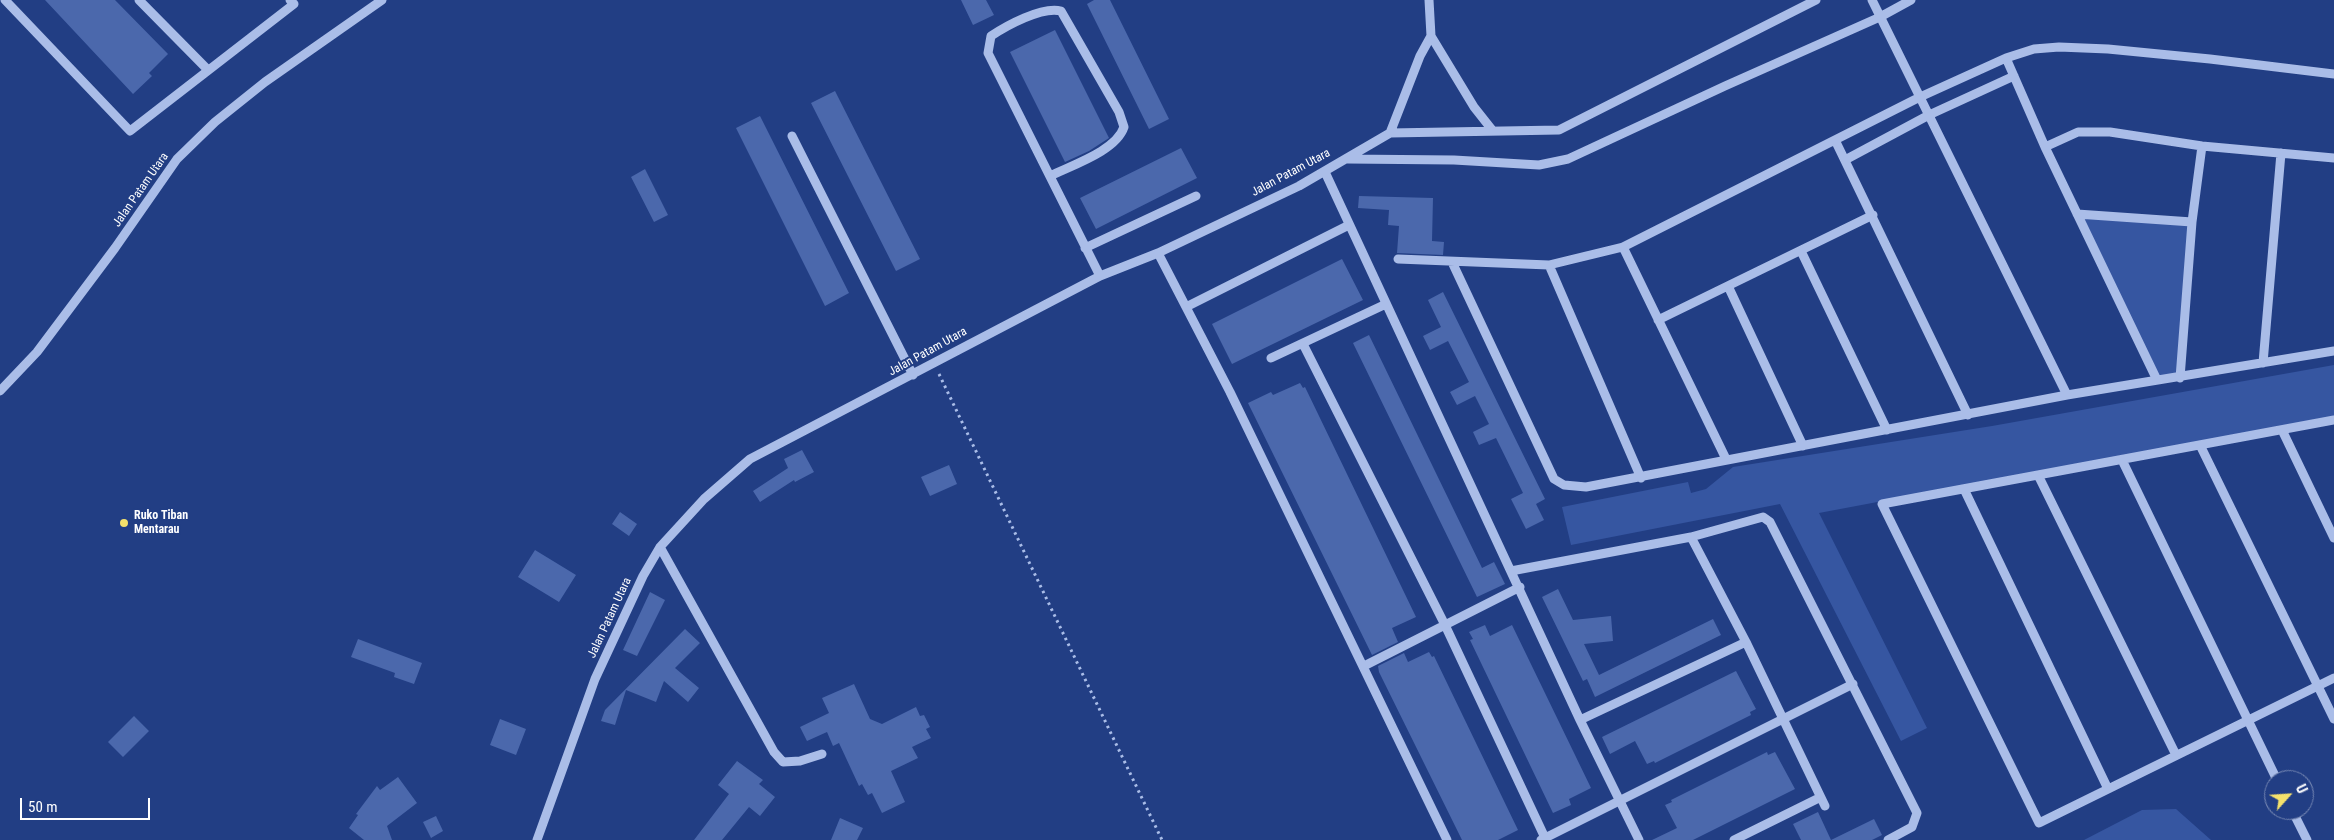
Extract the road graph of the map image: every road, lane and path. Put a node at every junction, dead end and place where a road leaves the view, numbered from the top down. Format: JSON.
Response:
{"nodes":[{"id":1,"x":5,"y":0,"type":"edge"},
{"id":2,"x":140,"y":0,"type":"edge"},
{"id":3,"x":290,"y":0,"type":"edge"},
{"id":4,"x":382,"y":0,"type":"edge"},
{"id":5,"x":1429,"y":0,"type":"edge"},
{"id":6,"x":1816,"y":0,"type":"edge"},
{"id":7,"x":1872,"y":0,"type":"edge"},
{"id":8,"x":1911,"y":0,"type":"edge"},
{"id":9,"x":1880,"y":17,"type":"junction"},
{"id":10,"x":1431,"y":36,"type":"junction"},
{"id":11,"x":2006,"y":58,"type":"junction"},
{"id":12,"x":208,"y":70,"type":"junction"},
{"id":13,"x":2334,"y":74,"type":"edge"},
{"id":14,"x":2014,"y":76,"type":"junction"},
{"id":15,"x":1920,"y":97,"type":"junction"},
{"id":16,"x":1929,"y":115,"type":"junction"},
{"id":17,"x":1493,"y":131,"type":"junction"},
{"id":18,"x":1390,"y":133,"type":"junction"},
{"id":19,"x":792,"y":136,"type":"dead end"},
{"id":20,"x":1835,"y":140,"type":"junction"},
{"id":21,"x":2202,"y":146,"type":"junction"},
{"id":22,"x":2045,"y":147,"type":"junction"},
{"id":23,"x":2281,"y":153,"type":"junction"},
{"id":24,"x":2334,"y":158,"type":"edge"},
{"id":25,"x":1344,"y":159,"type":"junction"},
{"id":26,"x":1845,"y":160,"type":"junction"},
{"id":27,"x":1325,"y":172,"type":"junction"},
{"id":28,"x":1050,"y":176,"type":"junction"},
{"id":29,"x":1196,"y":196,"type":"dead end"},
{"id":30,"x":2077,"y":214,"type":"junction"},
{"id":31,"x":1873,"y":215,"type":"junction"},
{"id":32,"x":2192,"y":222,"type":"junction"},
{"id":33,"x":1349,"y":225,"type":"junction"},
{"id":34,"x":1623,"y":247,"type":"junction"},
{"id":35,"x":1085,"y":248,"type":"junction"},
{"id":36,"x":1801,"y":251,"type":"junction"},
{"id":37,"x":1158,"y":253,"type":"junction"},
{"id":38,"x":1398,"y":259,"type":"dead end"},
{"id":39,"x":1452,"y":262,"type":"junction"},
{"id":40,"x":1548,"y":265,"type":"junction"},
{"id":41,"x":1100,"y":276,"type":"junction"},
{"id":42,"x":1728,"y":286,"type":"junction"},
{"id":43,"x":1386,"y":304,"type":"junction"},
{"id":44,"x":1186,"y":307,"type":"junction"},
{"id":45,"x":1658,"y":320,"type":"junction"},
{"id":46,"x":1303,"y":344,"type":"junction"},
{"id":47,"x":2334,"y":351,"type":"edge"},
{"id":48,"x":1271,"y":358,"type":"dead end"},
{"id":49,"x":933,"y":362,"type":"junction"},
{"id":50,"x":2263,"y":363,"type":"junction"},
{"id":51,"x":913,"y":375,"type":"junction"},
{"id":52,"x":2180,"y":378,"type":"junction"},
{"id":53,"x":2158,"y":380,"type":"junction"},
{"id":54,"x":0,"y":391,"type":"edge"},
{"id":55,"x":2067,"y":396,"type":"junction"},
{"id":56,"x":1968,"y":415,"type":"junction"},
{"id":57,"x":2334,"y":420,"type":"edge"},
{"id":58,"x":1887,"y":430,"type":"junction"},
{"id":59,"x":2282,"y":430,"type":"junction"},
{"id":60,"x":2200,"y":445,"type":"junction"},
{"id":61,"x":1803,"y":446,"type":"junction"},
{"id":62,"x":1726,"y":459,"type":"junction"},
{"id":63,"x":2122,"y":460,"type":"junction"},
{"id":64,"x":2038,"y":475,"type":"junction"},
{"id":65,"x":1641,"y":478,"type":"junction"},
{"id":66,"x":1964,"y":489,"type":"junction"},
{"id":67,"x":1691,"y":537,"type":"junction"},
{"id":68,"x":2334,"y":538,"type":"edge"},
{"id":69,"x":660,"y":547,"type":"junction"},
{"id":70,"x":1511,"y":571,"type":"junction"},
{"id":71,"x":1520,"y":587,"type":"junction"},
{"id":72,"x":1445,"y":625,"type":"junction"},
{"id":73,"x":1746,"y":642,"type":"junction"},
{"id":74,"x":1364,"y":666,"type":"junction"},
{"id":75,"x":2334,"y":678,"type":"edge"},
{"id":76,"x":1852,"y":684,"type":"junction"},
{"id":77,"x":2318,"y":686,"type":"junction"},
{"id":78,"x":1783,"y":719,"type":"junction"},
{"id":79,"x":2334,"y":719,"type":"edge"},
{"id":80,"x":1580,"y":720,"type":"junction"},
{"id":81,"x":2248,"y":720,"type":"junction"},
{"id":82,"x":822,"y":754,"type":"dead end"},
{"id":83,"x":2176,"y":755,"type":"junction"},
{"id":84,"x":2273,"y":770,"type":"edge"},
{"id":85,"x":2108,"y":789,"type":"junction"},
{"id":86,"x":1620,"y":800,"type":"junction"},
{"id":87,"x":2297,"y":820,"type":"edge"},
{"id":88,"x":1544,"y":839,"type":"edge"},
{"id":89,"x":537,"y":840,"type":"edge"},
{"id":90,"x":1162,"y":840,"type":"edge"},
{"id":91,"x":1447,"y":840,"type":"edge"},
{"id":92,"x":1640,"y":840,"type":"edge"},
{"id":93,"x":1734,"y":840,"type":"edge"},
{"id":94,"x":1888,"y":840,"type":"edge"},
{"id":95,"x":2307,"y":840,"type":"edge"}],
"edges":[{"from":1,"to":12,"type":"street"},
{"from":2,"to":12,"type":"street"},
{"from":3,"to":12,"type":"street"},
{"from":4,"to":54,"type":"street","name":"Jalan Patam Utara"},
{"from":5,"to":10,"type":"street"},
{"from":6,"to":17,"type":"street"},
{"from":7,"to":9,"type":"street"},
{"from":8,"to":9,"type":"street"},
{"from":9,"to":15,"type":"street"},
{"from":9,"to":25,"type":"street"},
{"from":10,"to":17,"type":"street"},
{"from":10,"to":18,"type":"street"},
{"from":11,"to":13,"type":"street"},
{"from":11,"to":14,"type":"street"},
{"from":11,"to":15,"type":"street"},
{"from":14,"to":16,"type":"street"},
{"from":14,"to":22,"type":"street"},
{"from":15,"to":16,"type":"street"},
{"from":15,"to":20,"type":"street"},
{"from":16,"to":26,"type":"street"},
{"from":16,"to":55,"type":"street"},
{"from":17,"to":18,"type":"street"},
{"from":18,"to":25,"type":"street","name":"Jalan Patam Utara"},
{"from":19,"to":51,"type":"street"},
{"from":20,"to":26,"type":"street"},
{"from":20,"to":34,"type":"street"},
{"from":21,"to":22,"type":"street"},
{"from":21,"to":23,"type":"street"},
{"from":21,"to":32,"type":"street"},
{"from":22,"to":30,"type":"street"},
{"from":23,"to":24,"type":"street"},
{"from":23,"to":50,"type":"street"},
{"from":25,"to":27,"type":"street","name":"Jalan Patam Utara"},
{"from":26,"to":31,"type":"street"},
{"from":27,"to":33,"type":"street"},
{"from":27,"to":37,"type":"street","name":"Jalan Patam Utara"},
{"from":28,"to":28,"type":"street"},
{"from":28,"to":35,"type":"street"},
{"from":29,"to":35,"type":"street"},
{"from":30,"to":32,"type":"street"},
{"from":30,"to":53,"type":"street"},
{"from":31,"to":36,"type":"street"},
{"from":31,"to":56,"type":"street"},
{"from":32,"to":52,"type":"street"},
{"from":33,"to":43,"type":"street"},
{"from":33,"to":44,"type":"street"},
{"from":34,"to":40,"type":"street"},
{"from":34,"to":45,"type":"street"},
{"from":35,"to":41,"type":"street"},
{"from":36,"to":42,"type":"street"},
{"from":36,"to":58,"type":"street"},
{"from":37,"to":41,"type":"street","name":"Jalan Patam Utara"},
{"from":37,"to":44,"type":"street"},
{"from":38,"to":39,"type":"street"},
{"from":39,"to":40,"type":"street"},
{"from":39,"to":65,"type":"street"},
{"from":40,"to":65,"type":"street"},
{"from":41,"to":49,"type":"street","name":"Jalan Patam Utara"},
{"from":42,"to":45,"type":"street"},
{"from":42,"to":61,"type":"street"},
{"from":43,"to":46,"type":"street"},
{"from":43,"to":70,"type":"street"},
{"from":44,"to":74,"type":"street"},
{"from":45,"to":62,"type":"street"},
{"from":46,"to":48,"type":"street"},
{"from":46,"to":72,"type":"street"},
{"from":47,"to":50,"type":"street"},
{"from":49,"to":51,"type":"street","name":"Jalan Patam Utara"},
{"from":49,"to":90,"type":"path"},
{"from":50,"to":52,"type":"street"},
{"from":51,"to":69,"type":"street","name":"Jalan Patam Utara"},
{"from":52,"to":53,"type":"street"},
{"from":53,"to":55,"type":"street"},
{"from":55,"to":56,"type":"street"},
{"from":56,"to":58,"type":"street"},
{"from":57,"to":59,"type":"street"},
{"from":58,"to":61,"type":"street"},
{"from":59,"to":60,"type":"street"},
{"from":59,"to":68,"type":"street"},
{"from":60,"to":63,"type":"street"},
{"from":60,"to":77,"type":"street"},
{"from":61,"to":62,"type":"street"},
{"from":62,"to":65,"type":"street"},
{"from":63,"to":64,"type":"street"},
{"from":63,"to":81,"type":"street"},
{"from":64,"to":66,"type":"street"},
{"from":64,"to":83,"type":"street"},
{"from":66,"to":85,"type":"street"},
{"from":66,"to":85,"type":"street"},
{"from":67,"to":70,"type":"street"},
{"from":67,"to":73,"type":"street"},
{"from":67,"to":76,"type":"street"},
{"from":69,"to":82,"type":"street"},
{"from":69,"to":89,"type":"street","name":"Jalan Patam Utara"},
{"from":70,"to":71,"type":"street"},
{"from":71,"to":72,"type":"street"},
{"from":71,"to":80,"type":"street"},
{"from":72,"to":74,"type":"street"},
{"from":72,"to":88,"type":"street"},
{"from":73,"to":78,"type":"street"},
{"from":73,"to":80,"type":"street"},
{"from":74,"to":91,"type":"street"},
{"from":75,"to":77,"type":"street"},
{"from":76,"to":78,"type":"street"},
{"from":76,"to":94,"type":"street"},
{"from":77,"to":79,"type":"street"},
{"from":77,"to":81,"type":"street"},
{"from":78,"to":86,"type":"street"},
{"from":78,"to":93,"type":"street"},
{"from":80,"to":86,"type":"street"},
{"from":81,"to":83,"type":"street"},
{"from":81,"to":84,"type":"street"},
{"from":83,"to":85,"type":"street"},
{"from":86,"to":88,"type":"street"},
{"from":86,"to":92,"type":"street"},
{"from":87,"to":95,"type":"street"}]}
